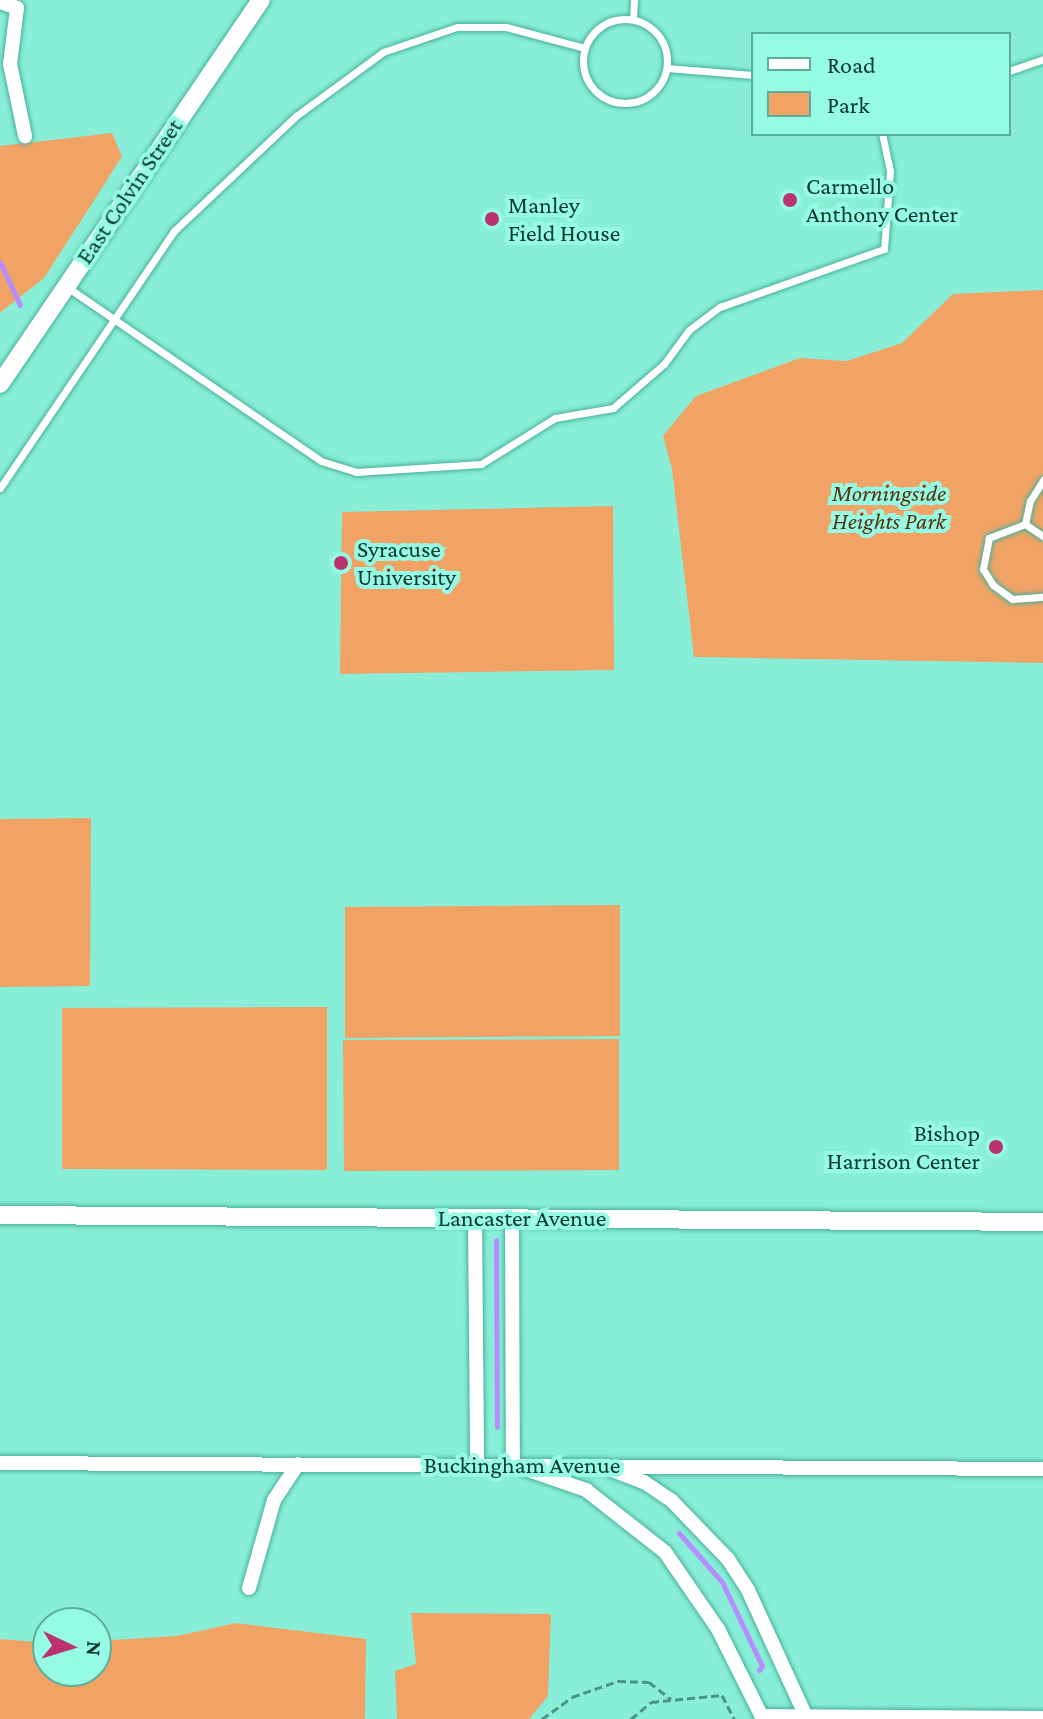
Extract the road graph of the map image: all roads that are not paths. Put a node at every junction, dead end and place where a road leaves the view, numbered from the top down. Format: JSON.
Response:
{"nodes":[{"id":1,"x":634,"y":0,"type":"edge"},
{"id":2,"x":0,"y":2,"type":"edge"},
{"id":3,"x":256,"y":5,"type":"edge"},
{"id":4,"x":633,"y":19,"type":"junction"},
{"id":5,"x":585,"y":48,"type":"junction"},
{"id":6,"x":1043,"y":59,"type":"edge"},
{"id":7,"x":667,"y":68,"type":"junction"},
{"id":8,"x":1011,"y":70,"type":"edge"},
{"id":9,"x":751,"y":75,"type":"edge"},
{"id":10,"x":25,"y":136,"type":"dead end"},
{"id":11,"x":882,"y":136,"type":"edge"},
{"id":12,"x":65,"y":286,"type":"junction"},
{"id":13,"x":114,"y":318,"type":"junction"},
{"id":14,"x":0,"y":384,"type":"edge"},
{"id":15,"x":1043,"y":480,"type":"edge"},
{"id":16,"x":0,"y":488,"type":"edge"},
{"id":17,"x":1025,"y":524,"type":"junction"},
{"id":18,"x":1043,"y":536,"type":"edge"},
{"id":19,"x":1043,"y":597,"type":"edge"},
{"id":20,"x":0,"y":1215,"type":"edge"},
{"id":21,"x":475,"y":1218,"type":"junction"},
{"id":22,"x":512,"y":1218,"type":"junction"},
{"id":23,"x":1043,"y":1222,"type":"edge"},
{"id":24,"x":0,"y":1463,"type":"edge"},
{"id":25,"x":298,"y":1464,"type":"junction"},
{"id":26,"x":477,"y":1465,"type":"junction"},
{"id":27,"x":513,"y":1465,"type":"junction"},
{"id":28,"x":588,"y":1465,"type":"junction"},
{"id":29,"x":1043,"y":1469,"type":"edge"},
{"id":30,"x":249,"y":1588,"type":"dead end"},
{"id":31,"x":763,"y":1718,"type":"edge"},
{"id":32,"x":806,"y":1718,"type":"edge"},
{"id":33,"x":1043,"y":1718,"type":"edge"}],
"edges":[{"from":1,"to":4,"type":"lane"},
{"from":2,"to":10,"type":"street"},
{"from":3,"to":12,"type":"street","name":"East Colvin Street"},
{"from":4,"to":5,"type":"lane"},
{"from":4,"to":7,"type":"lane"},
{"from":5,"to":7,"type":"lane"},
{"from":5,"to":13,"type":"lane"},
{"from":6,"to":8,"type":"lane"},
{"from":7,"to":9,"type":"lane"},
{"from":11,"to":13,"type":"lane"},
{"from":12,"to":13,"type":"lane"},
{"from":12,"to":14,"type":"street","name":"East Colvin Street"},
{"from":13,"to":16,"type":"lane"},
{"from":15,"to":17,"type":"lane"},
{"from":17,"to":18,"type":"lane"},
{"from":17,"to":19,"type":"lane"},
{"from":20,"to":21,"type":"street","name":"Lancaster Avenue"},
{"from":21,"to":22,"type":"street","name":"Lancaster Avenue"},
{"from":21,"to":26,"type":"street"},
{"from":22,"to":23,"type":"street","name":"Lancaster Avenue"},
{"from":22,"to":27,"type":"street"},
{"from":24,"to":25,"type":"street","name":"Buckingham Avenue"},
{"from":25,"to":26,"type":"street","name":"Buckingham Avenue"},
{"from":25,"to":30,"type":"street"},
{"from":26,"to":27,"type":"street","name":"Buckingham Avenue"},
{"from":27,"to":28,"type":"street","name":"Buckingham Avenue"},
{"from":27,"to":31,"type":"street"},
{"from":28,"to":29,"type":"street","name":"Buckingham Avenue"},
{"from":28,"to":32,"type":"street"},
{"from":31,"to":32,"type":"street"},
{"from":32,"to":33,"type":"street"}]}
